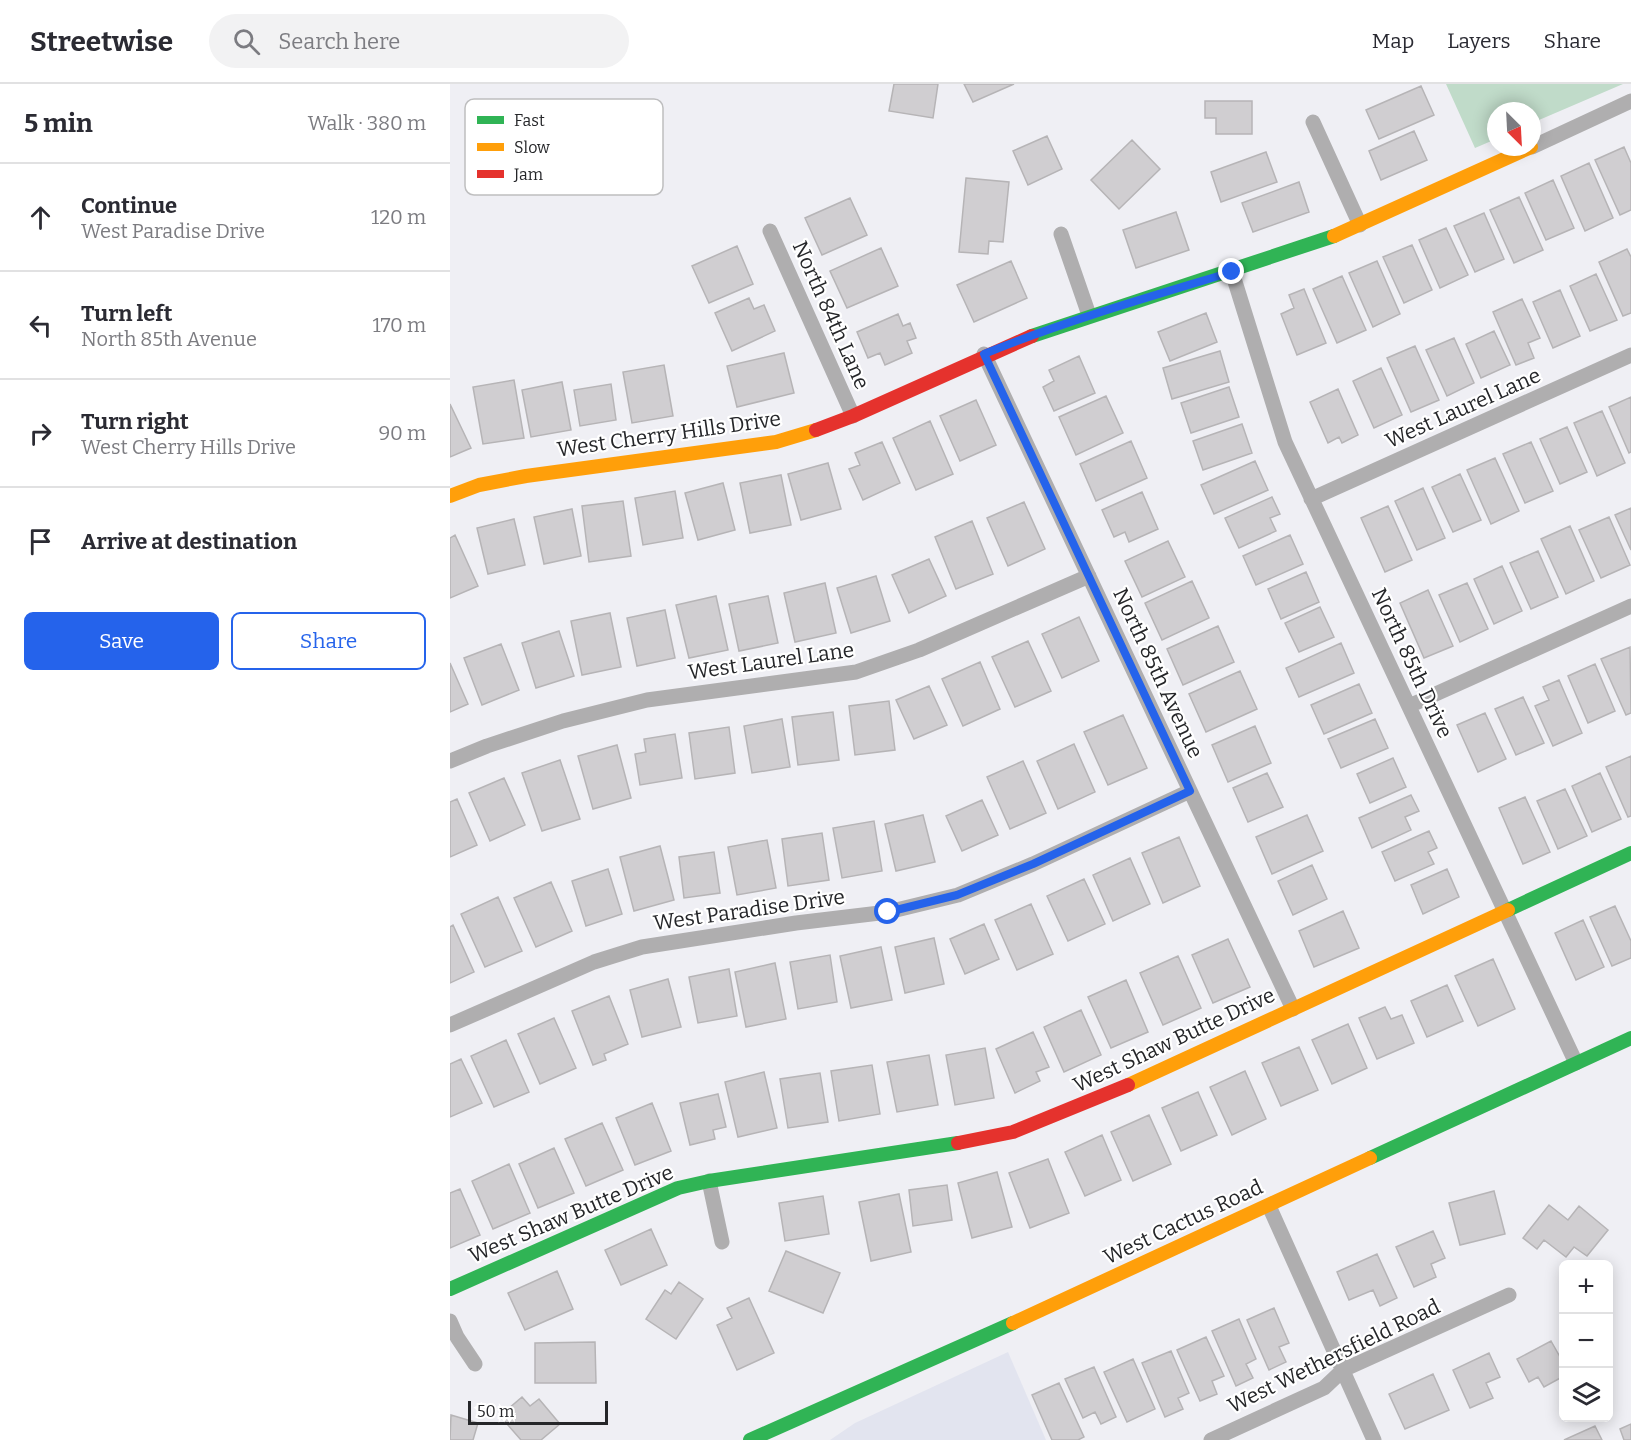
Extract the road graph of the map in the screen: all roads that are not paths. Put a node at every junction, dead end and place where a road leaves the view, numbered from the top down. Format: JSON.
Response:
{"nodes":[{"id":1,"x":1631,"y":101,"type":"edge"},
{"id":2,"x":1313,"y":122,"type":"dead end"},
{"id":3,"x":1541,"y":142,"type":"edge"},
{"id":4,"x":1511,"y":156,"type":"edge"},
{"id":5,"x":1360,"y":225,"type":"junction"},
{"id":6,"x":770,"y":231,"type":"dead end"},
{"id":7,"x":1061,"y":234,"type":"dead end"},
{"id":8,"x":1232,"y":272,"type":"junction"},
{"id":9,"x":1089,"y":315,"type":"junction"},
{"id":10,"x":984,"y":354,"type":"junction"},
{"id":11,"x":1631,"y":355,"type":"edge"},
{"id":12,"x":853,"y":416,"type":"junction"},
{"id":13,"x":450,"y":496,"type":"edge"},
{"id":14,"x":1311,"y":499,"type":"junction"},
{"id":15,"x":1089,"y":576,"type":"junction"},
{"id":16,"x":1631,"y":606,"type":"edge"},
{"id":17,"x":1409,"y":706,"type":"junction"},
{"id":18,"x":450,"y":761,"type":"edge"},
{"id":19,"x":1190,"y":791,"type":"junction"},
{"id":20,"x":1631,"y":853,"type":"edge"},
{"id":21,"x":1505,"y":910,"type":"junction"},
{"id":22,"x":1293,"y":1009,"type":"junction"},
{"id":23,"x":450,"y":1024,"type":"edge"},
{"id":24,"x":1631,"y":1038,"type":"edge"},
{"id":25,"x":1576,"y":1063,"type":"junction"},
{"id":26,"x":709,"y":1181,"type":"junction"},
{"id":27,"x":1269,"y":1206,"type":"junction"},
{"id":28,"x":722,"y":1242,"type":"dead end"},
{"id":29,"x":450,"y":1288,"type":"edge"},
{"id":30,"x":1509,"y":1294,"type":"dead end"},
{"id":31,"x":450,"y":1321,"type":"edge"},
{"id":32,"x":475,"y":1364,"type":"dead end"},
{"id":33,"x":1343,"y":1370,"type":"junction"},
{"id":34,"x":750,"y":1440,"type":"edge"},
{"id":35,"x":1211,"y":1440,"type":"edge"},
{"id":36,"x":1374,"y":1440,"type":"edge"}],
"edges":[{"from":1,"to":3,"type":"street","name":"West Cherry Hills Drive"},
{"from":2,"to":5,"type":"street"},
{"from":4,"to":5,"type":"street","name":"West Cherry Hills Drive"},
{"from":5,"to":8,"type":"street","name":"West Cherry Hills Drive"},
{"from":6,"to":12,"type":"street","name":"North 84th Lane"},
{"from":7,"to":9,"type":"street"},
{"from":8,"to":9,"type":"street","name":"West Cherry Hills Drive"},
{"from":8,"to":14,"type":"street","name":"North 85th Drive"},
{"from":9,"to":10,"type":"street","name":"West Cherry Hills Drive"},
{"from":10,"to":12,"type":"street","name":"West Cherry Hills Drive"},
{"from":10,"to":15,"type":"street","name":"North 85th Avenue"},
{"from":11,"to":14,"type":"street","name":"West Laurel Lane"},
{"from":12,"to":13,"type":"street","name":"West Cherry Hills Drive"},
{"from":14,"to":17,"type":"street","name":"North 85th Drive"},
{"from":15,"to":18,"type":"street","name":"West Laurel Lane"},
{"from":15,"to":19,"type":"street","name":"North 85th Avenue"},
{"from":16,"to":17,"type":"street"},
{"from":17,"to":21,"type":"street","name":"North 85th Drive"},
{"from":19,"to":22,"type":"street","name":"North 85th Avenue"},
{"from":19,"to":23,"type":"street","name":"West Paradise Drive"},
{"from":20,"to":21,"type":"street","name":"West Shaw Butte Drive"},
{"from":21,"to":22,"type":"street","name":"West Shaw Butte Drive"},
{"from":21,"to":25,"type":"street","name":"North 85th Drive"},
{"from":22,"to":26,"type":"street","name":"West Shaw Butte Drive"},
{"from":24,"to":25,"type":"street","name":"West Cactus Road"},
{"from":25,"to":27,"type":"street","name":"West Cactus Road"},
{"from":26,"to":28,"type":"street"},
{"from":26,"to":29,"type":"street","name":"West Shaw Butte Drive"},
{"from":27,"to":33,"type":"street"},
{"from":27,"to":34,"type":"street","name":"West Cactus Road"},
{"from":30,"to":33,"type":"street","name":"West Wethersfield Road"},
{"from":31,"to":32,"type":"street"},
{"from":33,"to":35,"type":"street","name":"West Wethersfield Road"},
{"from":33,"to":36,"type":"street"}]}
